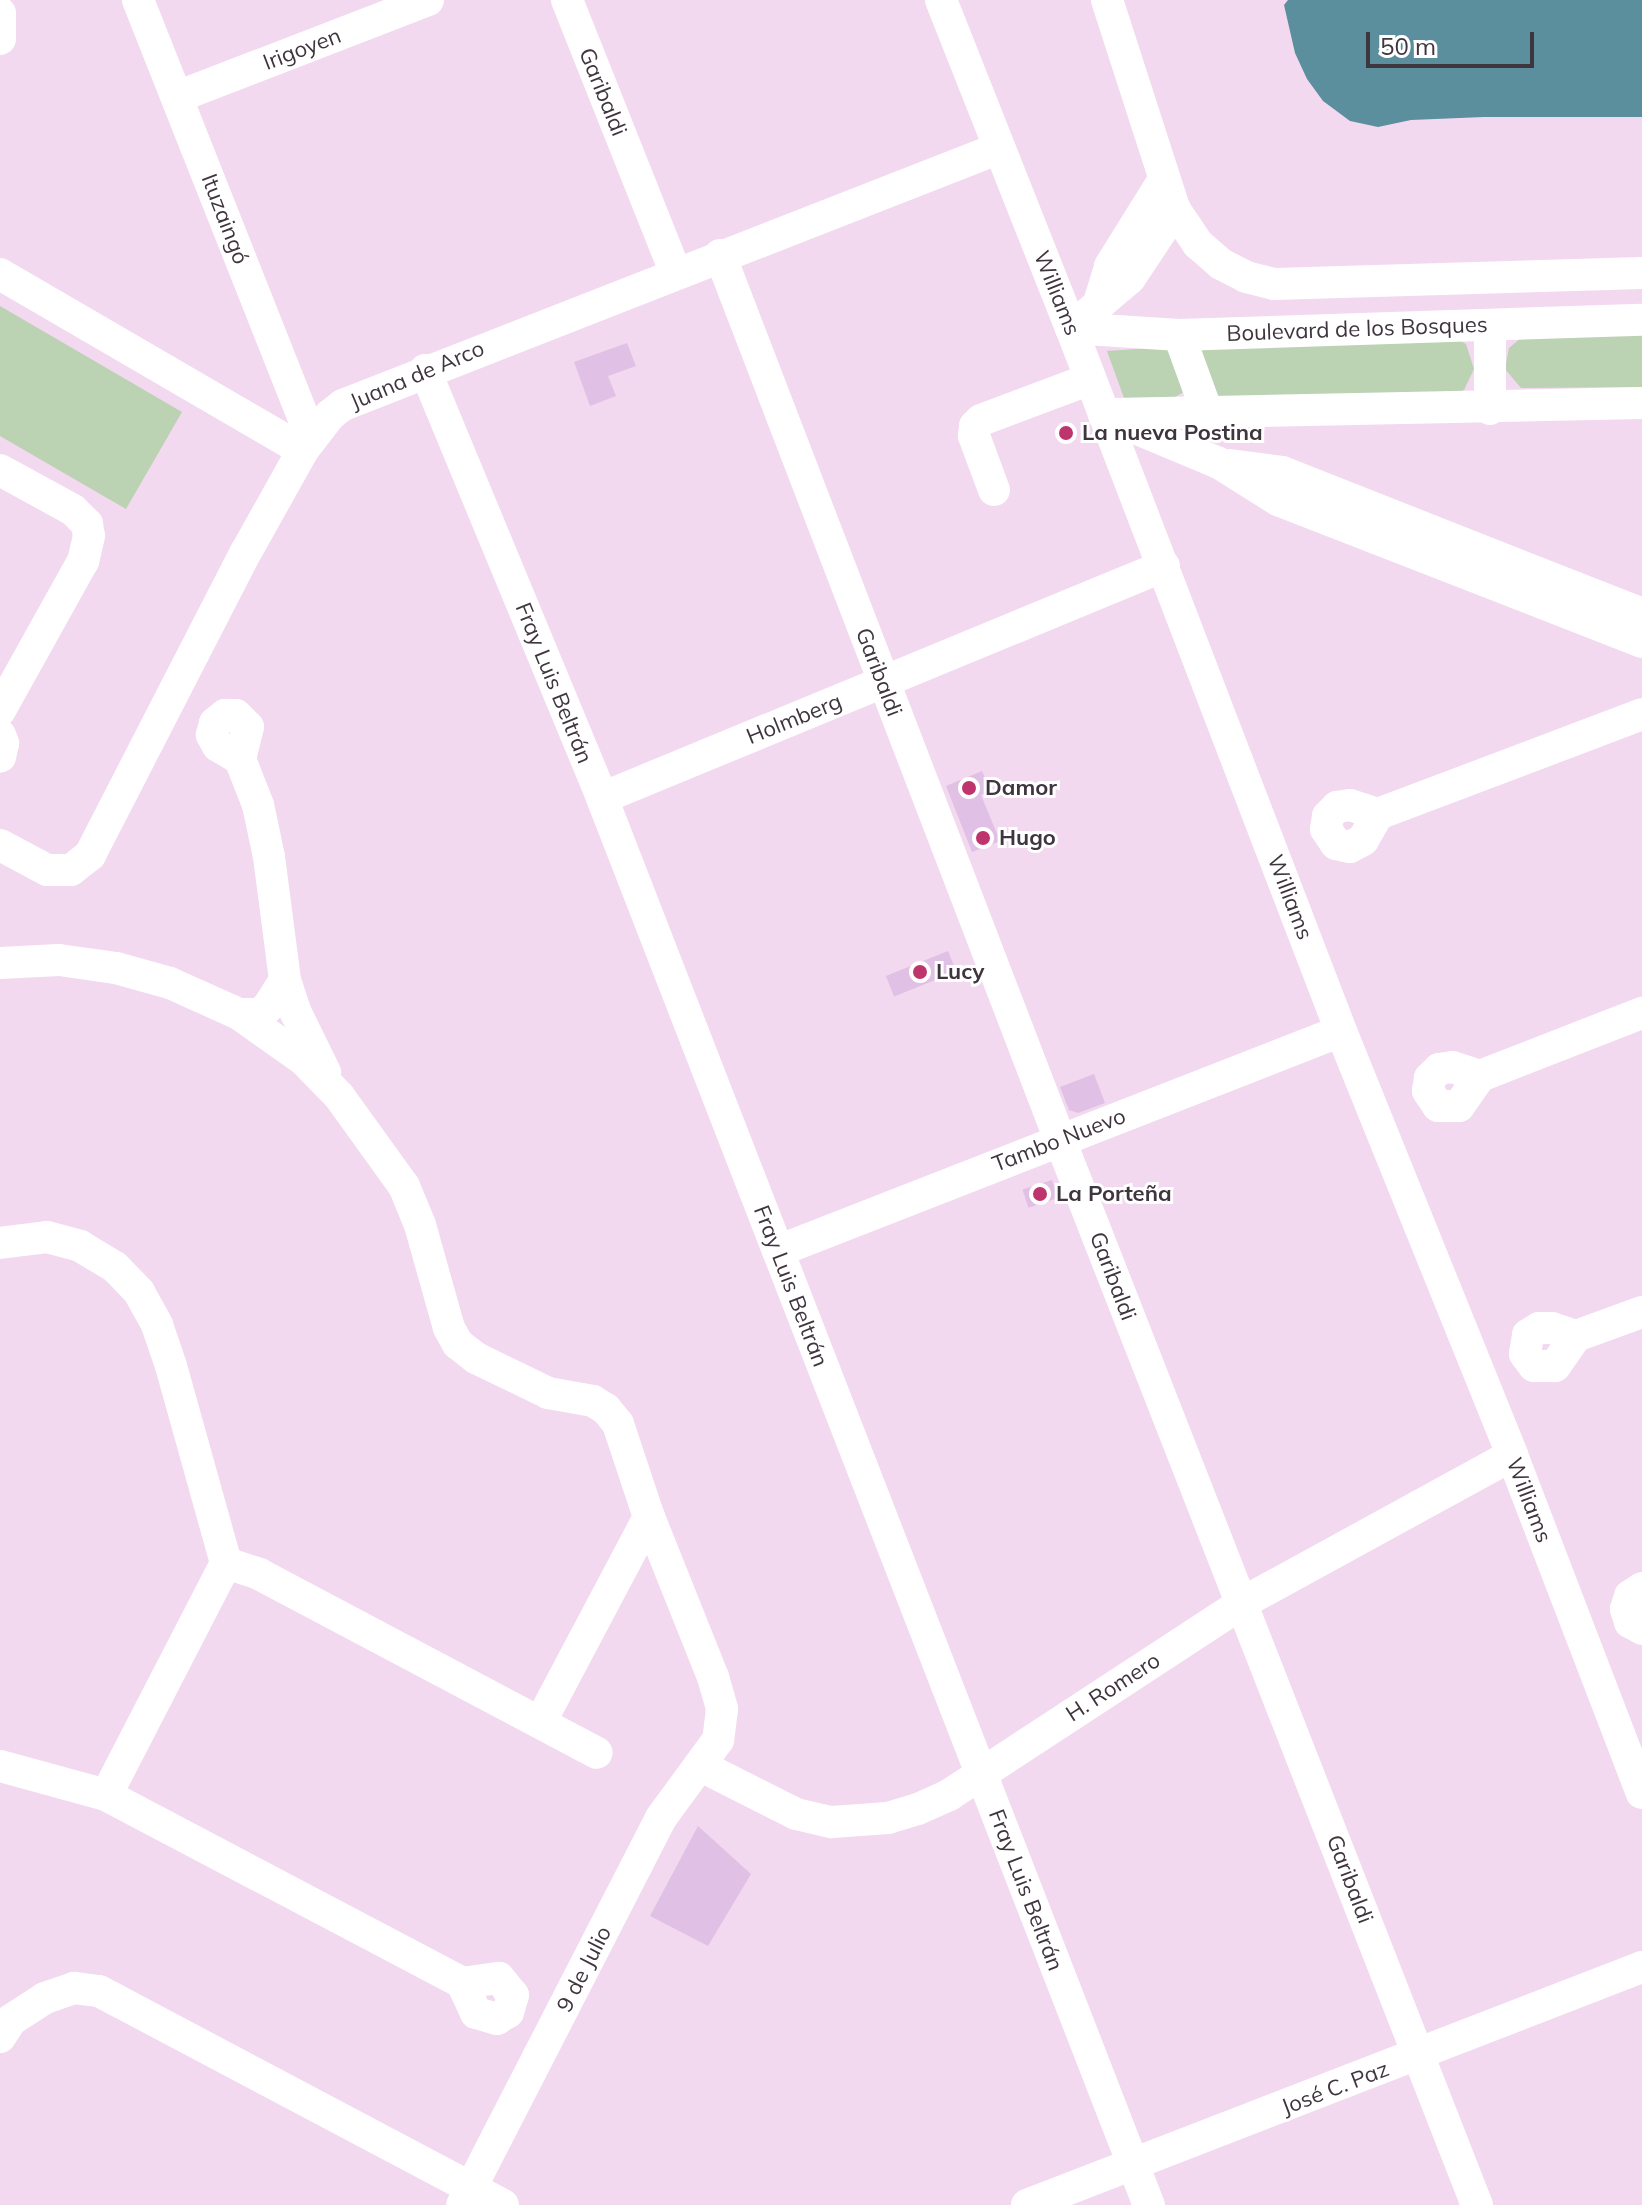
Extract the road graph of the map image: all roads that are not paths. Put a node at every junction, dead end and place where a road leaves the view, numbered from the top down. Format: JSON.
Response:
{"nodes":[{"id":1,"x":138,"y":0,"type":"edge"},
{"id":2,"x":428,"y":0,"type":"edge"},
{"id":3,"x":567,"y":0,"type":"edge"},
{"id":4,"x":941,"y":0,"type":"edge"},
{"id":5,"x":1107,"y":0,"type":"edge"},
{"id":6,"x":0,"y":13,"type":"edge"},
{"id":7,"x":0,"y":39,"type":"edge"},
{"id":8,"x":177,"y":97,"type":"junction"},
{"id":9,"x":997,"y":149,"type":"junction"},
{"id":10,"x":1169,"y":196,"type":"junction"},
{"id":11,"x":720,"y":255,"type":"junction"},
{"id":12,"x":675,"y":272,"type":"junction"},
{"id":13,"x":1642,"y":273,"type":"edge"},
{"id":14,"x":0,"y":274,"type":"edge"},
{"id":15,"x":1642,"y":320,"type":"edge"},
{"id":16,"x":1490,"y":325,"type":"junction"},
{"id":17,"x":1071,"y":328,"type":"junction"},
{"id":18,"x":1179,"y":335,"type":"junction"},
{"id":19,"x":425,"y":370,"type":"junction"},
{"id":20,"x":1090,"y":379,"type":"junction"},
{"id":21,"x":1642,"y":403,"type":"edge"},
{"id":22,"x":1490,"y":409,"type":"junction"},
{"id":23,"x":1207,"y":412,"type":"junction"},
{"id":24,"x":1104,"y":415,"type":"junction"},
{"id":25,"x":307,"y":444,"type":"junction"},
{"id":26,"x":1219,"y":463,"type":"junction"},
{"id":27,"x":0,"y":470,"type":"edge"},
{"id":28,"x":994,"y":490,"type":"dead end"},
{"id":29,"x":1164,"y":566,"type":"junction"},
{"id":30,"x":1642,"y":614,"type":"edge"},
{"id":31,"x":1642,"y":642,"type":"edge"},
{"id":32,"x":883,"y":682,"type":"junction"},
{"id":33,"x":0,"y":710,"type":"edge"},
{"id":34,"x":1642,"y":714,"type":"edge"},
{"id":35,"x":0,"y":735,"type":"edge"},
{"id":36,"x":0,"y":757,"type":"edge"},
{"id":37,"x":240,"y":759,"type":"dead end"},
{"id":38,"x":602,"y":798,"type":"junction"},
{"id":39,"x":1378,"y":814,"type":"dead end"},
{"id":40,"x":0,"y":845,"type":"edge"},
{"id":41,"x":0,"y":963,"type":"edge"},
{"id":42,"x":285,"y":980,"type":"junction"},
{"id":43,"x":1642,"y":1013,"type":"edge"},
{"id":44,"x":239,"y":1014,"type":"junction"},
{"id":45,"x":1341,"y":1031,"type":"junction"},
{"id":46,"x":1480,"y":1076,"type":"dead end"},
{"id":47,"x":339,"y":1096,"type":"junction"},
{"id":48,"x":1060,"y":1140,"type":"junction"},
{"id":49,"x":0,"y":1243,"type":"edge"},
{"id":50,"x":778,"y":1251,"type":"junction"},
{"id":51,"x":1642,"y":1312,"type":"edge"},
{"id":52,"x":1576,"y":1336,"type":"dead end"},
{"id":53,"x":1512,"y":1455,"type":"junction"},
{"id":54,"x":649,"y":1517,"type":"junction"},
{"id":55,"x":226,"y":1563,"type":"junction"},
{"id":56,"x":1642,"y":1588,"type":"edge"},
{"id":57,"x":1242,"y":1603,"type":"junction"},
{"id":58,"x":1642,"y":1629,"type":"edge"},
{"id":59,"x":541,"y":1721,"type":"junction"},
{"id":60,"x":597,"y":1753,"type":"dead end"},
{"id":61,"x":709,"y":1753,"type":"junction"},
{"id":62,"x":0,"y":1766,"type":"edge"},
{"id":63,"x":981,"y":1772,"type":"junction"},
{"id":64,"x":1642,"y":1793,"type":"edge"},
{"id":65,"x":106,"y":1795,"type":"junction"},
{"id":66,"x":1642,"y":1967,"type":"edge"},
{"id":67,"x":462,"y":1983,"type":"dead end"},
{"id":68,"x":0,"y":2037,"type":"edge"},
{"id":69,"x":1419,"y":2056,"type":"junction"},
{"id":70,"x":1133,"y":2164,"type":"junction"},
{"id":71,"x":466,"y":2196,"type":"edge"},
{"id":72,"x":503,"y":2205,"type":"edge"},
{"id":73,"x":1027,"y":2205,"type":"edge"},
{"id":74,"x":1149,"y":2205,"type":"edge"},
{"id":75,"x":1477,"y":2205,"type":"edge"}],
"edges":[{"from":1,"to":8,"type":"street","name":"Ituzaingó"},
{"from":2,"to":8,"type":"street","name":"Irigoyen"},
{"from":3,"to":12,"type":"street","name":"Garibaldi"},
{"from":4,"to":9,"type":"street","name":"Williams"},
{"from":5,"to":10,"type":"street"},
{"from":6,"to":7,"type":"street"},
{"from":8,"to":25,"type":"street","name":"Ituzaingó"},
{"from":9,"to":11,"type":"street","name":"Juana de Arco"},
{"from":9,"to":17,"type":"street","name":"Williams"},
{"from":10,"to":13,"type":"street"},
{"from":10,"to":17,"type":"street"},
{"from":11,"to":12,"type":"street","name":"Juana de Arco"},
{"from":11,"to":32,"type":"street","name":"Garibaldi"},
{"from":12,"to":19,"type":"street","name":"Juana de Arco"},
{"from":14,"to":25,"type":"street"},
{"from":15,"to":16,"type":"street","name":"Boulevard de los Bosques"},
{"from":16,"to":18,"type":"street","name":"Boulevard de los Bosques"},
{"from":16,"to":22,"type":"street"},
{"from":17,"to":18,"type":"street","name":"Boulevard de los Bosques"},
{"from":17,"to":20,"type":"street","name":"Williams"},
{"from":18,"to":23,"type":"street"},
{"from":19,"to":25,"type":"street","name":"Juana de Arco"},
{"from":19,"to":38,"type":"street","name":"Fray Luis Beltrán"},
{"from":20,"to":24,"type":"street","name":"Williams"},
{"from":20,"to":28,"type":"street"},
{"from":21,"to":22,"type":"street"},
{"from":22,"to":23,"type":"street"},
{"from":23,"to":24,"type":"street"},
{"from":24,"to":26,"type":"street"},
{"from":24,"to":29,"type":"street","name":"Williams"},
{"from":25,"to":40,"type":"street","name":"Juana de Arco"},
{"from":26,"to":30,"type":"street"},
{"from":26,"to":31,"type":"street"},
{"from":27,"to":33,"type":"street"},
{"from":29,"to":32,"type":"street","name":"Holmberg"},
{"from":29,"to":45,"type":"street","name":"Williams"},
{"from":32,"to":38,"type":"street","name":"Holmberg"},
{"from":32,"to":48,"type":"street","name":"Garibaldi"},
{"from":34,"to":39,"type":"street"},
{"from":35,"to":36,"type":"street"},
{"from":37,"to":42,"type":"street"},
{"from":38,"to":50,"type":"street","name":"Fray Luis Beltrán"},
{"from":41,"to":44,"type":"street"},
{"from":42,"to":44,"type":"street"},
{"from":42,"to":47,"type":"street"},
{"from":43,"to":46,"type":"street"},
{"from":44,"to":47,"type":"street"},
{"from":45,"to":48,"type":"street","name":"Tambo Nuevo"},
{"from":45,"to":53,"type":"street","name":"Williams"},
{"from":47,"to":54,"type":"street"},
{"from":48,"to":50,"type":"street","name":"Tambo Nuevo"},
{"from":48,"to":57,"type":"street","name":"Garibaldi"},
{"from":49,"to":55,"type":"street"},
{"from":50,"to":63,"type":"street","name":"Fray Luis Beltrán"},
{"from":51,"to":52,"type":"street"},
{"from":53,"to":57,"type":"street","name":"H. Romero"},
{"from":53,"to":64,"type":"street","name":"Williams"},
{"from":54,"to":59,"type":"street"},
{"from":54,"to":61,"type":"street"},
{"from":55,"to":59,"type":"street"},
{"from":55,"to":65,"type":"street"},
{"from":56,"to":58,"type":"street"},
{"from":57,"to":63,"type":"street","name":"H. Romero"},
{"from":57,"to":69,"type":"street","name":"Garibaldi"},
{"from":59,"to":60,"type":"street"},
{"from":61,"to":63,"type":"street","name":"H. Romero"},
{"from":61,"to":71,"type":"street","name":"9 de Julio"},
{"from":62,"to":65,"type":"street"},
{"from":63,"to":70,"type":"street","name":"Fray Luis Beltrán"},
{"from":65,"to":67,"type":"street"},
{"from":66,"to":69,"type":"street","name":"José C. Paz"},
{"from":68,"to":71,"type":"street"},
{"from":69,"to":70,"type":"street","name":"José C. Paz"},
{"from":69,"to":75,"type":"street","name":"Garibaldi"},
{"from":70,"to":73,"type":"street","name":"José C. Paz"},
{"from":70,"to":74,"type":"street","name":"Fray Luis Beltrán"},
{"from":71,"to":72,"type":"street"}]}
